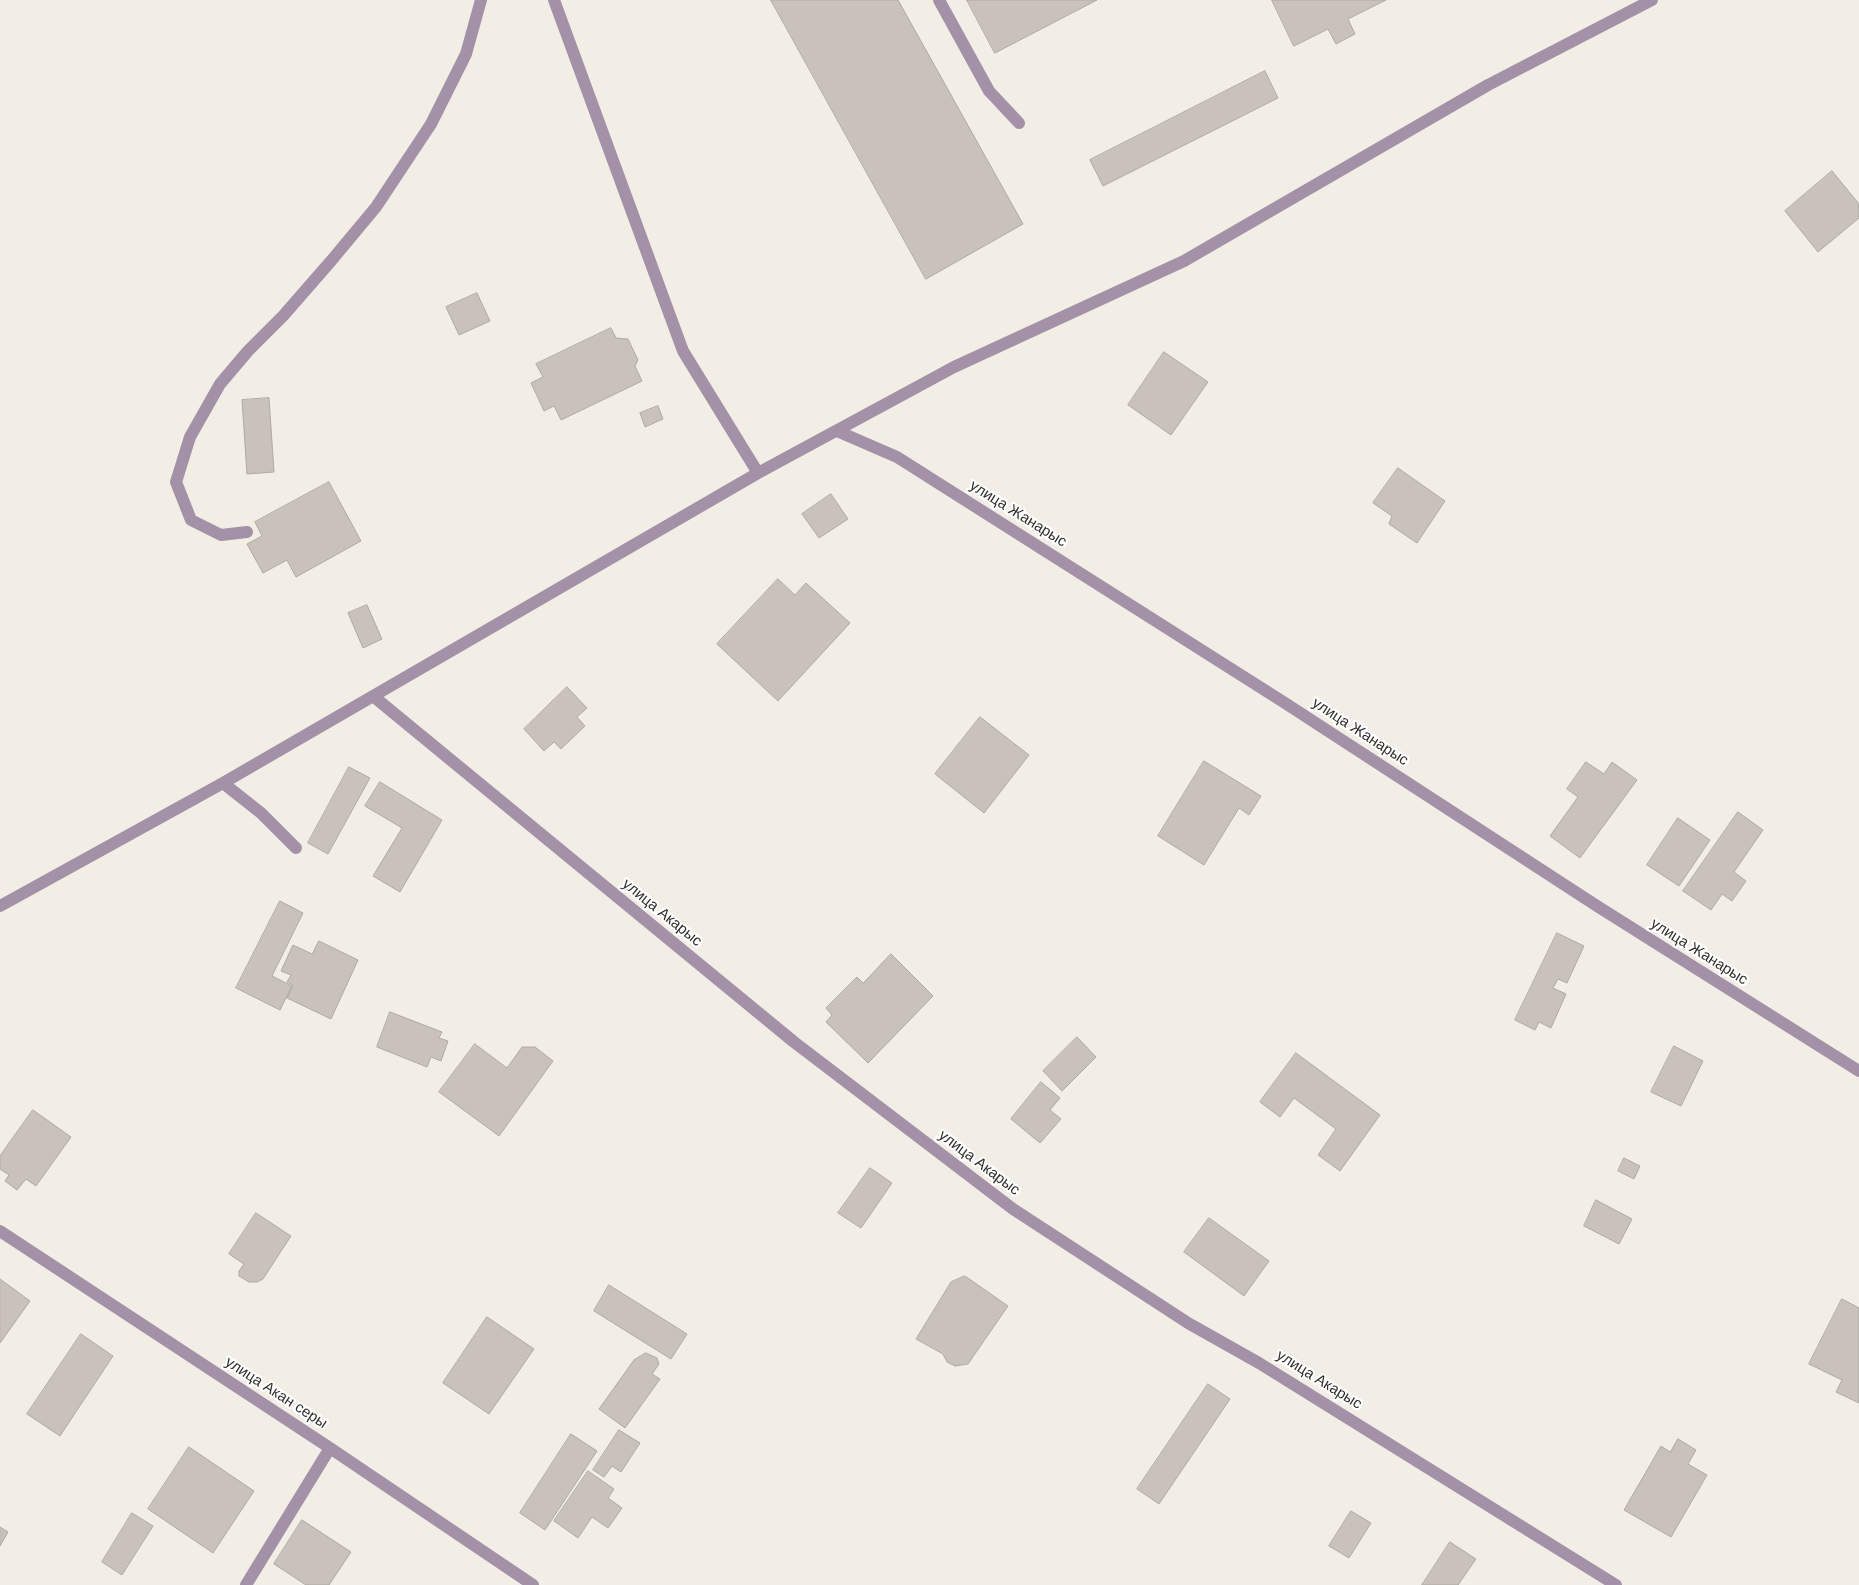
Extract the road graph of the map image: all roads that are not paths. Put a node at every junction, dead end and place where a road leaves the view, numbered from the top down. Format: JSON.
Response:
{"nodes":[{"id":1,"x":481,"y":0,"type":"edge"},
{"id":2,"x":554,"y":0,"type":"edge"},
{"id":3,"x":939,"y":0,"type":"edge"},
{"id":4,"x":1652,"y":0,"type":"edge"},
{"id":5,"x":1019,"y":123,"type":"dead end"},
{"id":6,"x":837,"y":430,"type":"junction"},
{"id":7,"x":758,"y":473,"type":"junction"},
{"id":8,"x":246,"y":532,"type":"dead end"},
{"id":9,"x":373,"y":696,"type":"junction"},
{"id":10,"x":223,"y":784,"type":"junction"},
{"id":11,"x":296,"y":848,"type":"dead end"},
{"id":12,"x":0,"y":906,"type":"edge"},
{"id":13,"x":1859,"y":1071,"type":"edge"},
{"id":14,"x":0,"y":1231,"type":"edge"},
{"id":15,"x":330,"y":1448,"type":"junction"},
{"id":16,"x":246,"y":1585,"type":"edge"},
{"id":17,"x":533,"y":1585,"type":"edge"},
{"id":18,"x":1616,"y":1585,"type":"edge"}],
"edges":[{"from":1,"to":8,"type":"street"},
{"from":2,"to":7,"type":"street"},
{"from":3,"to":5,"type":"street"},
{"from":4,"to":6,"type":"street"},
{"from":6,"to":7,"type":"street"},
{"from":6,"to":13,"type":"street","name":"улица Жанарыс"},
{"from":7,"to":9,"type":"street"},
{"from":9,"to":10,"type":"street"},
{"from":9,"to":18,"type":"street","name":"улица Акарыс"},
{"from":10,"to":11,"type":"street"},
{"from":10,"to":12,"type":"street"},
{"from":14,"to":15,"type":"street","name":"улица Акан серы"},
{"from":15,"to":16,"type":"street"},
{"from":15,"to":17,"type":"street","name":"улица Акан серы"}]}
